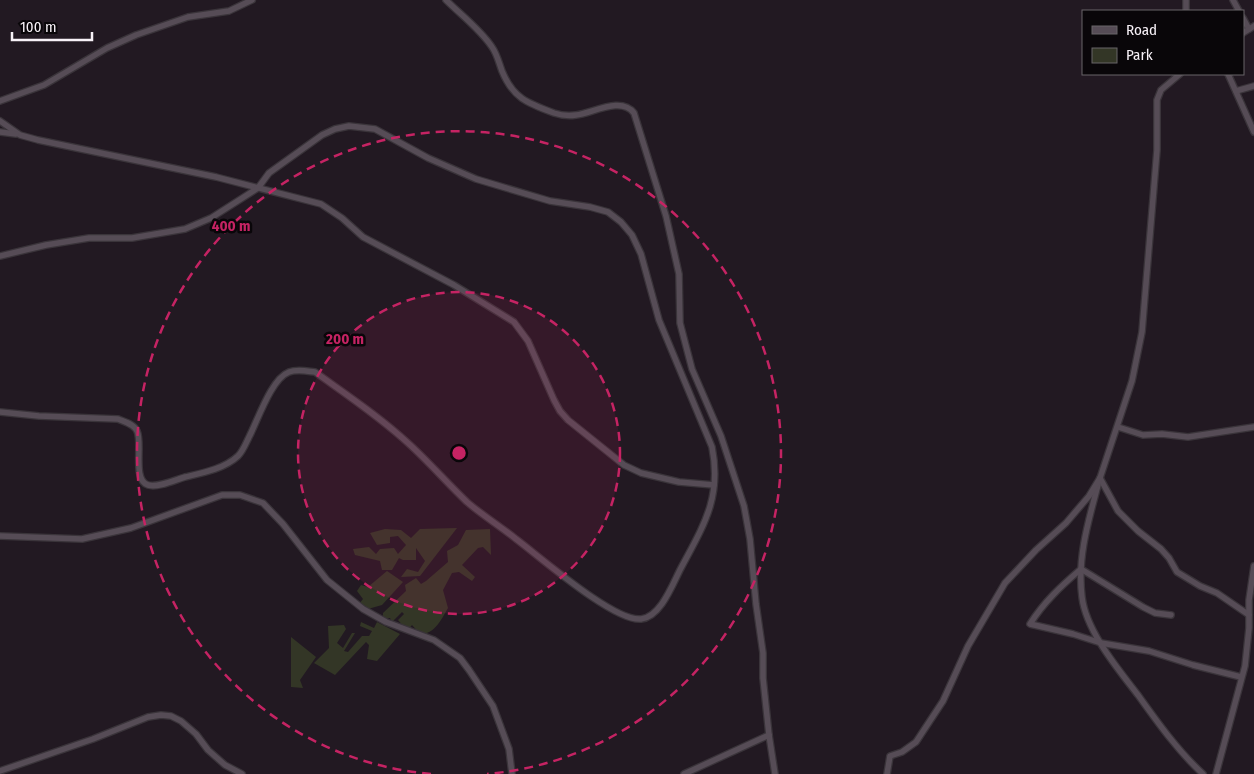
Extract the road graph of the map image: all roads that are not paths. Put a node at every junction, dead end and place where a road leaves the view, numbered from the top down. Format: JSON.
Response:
{"nodes":[{"id":1,"x":252,"y":0,"type":"edge"},
{"id":2,"x":446,"y":0,"type":"edge"},
{"id":3,"x":1179,"y":75,"type":"edge"},
{"id":4,"x":1228,"y":75,"type":"edge"},
{"id":5,"x":1254,"y":86,"type":"edge"},
{"id":6,"x":1236,"y":91,"type":"junction"},
{"id":7,"x":0,"y":101,"type":"edge"},
{"id":8,"x":0,"y":121,"type":"edge"},
{"id":9,"x":0,"y":132,"type":"edge"},
{"id":10,"x":1254,"y":132,"type":"edge"},
{"id":11,"x":20,"y":135,"type":"junction"},
{"id":12,"x":258,"y":188,"type":"junction"},
{"id":13,"x":0,"y":256,"type":"edge"},
{"id":14,"x":0,"y":412,"type":"edge"},
{"id":15,"x":1118,"y":427,"type":"junction"},
{"id":16,"x":1254,"y":427,"type":"edge"},
{"id":17,"x":1100,"y":478,"type":"junction"},
{"id":18,"x":714,"y":485,"type":"junction"},
{"id":19,"x":0,"y":536,"type":"edge"},
{"id":20,"x":1254,"y":566,"type":"edge"},
{"id":21,"x":1081,"y":569,"type":"junction"},
{"id":22,"x":1171,"y":614,"type":"dead end"},
{"id":23,"x":1249,"y":615,"type":"junction"},
{"id":24,"x":1101,"y":643,"type":"junction"},
{"id":25,"x":1241,"y":676,"type":"junction"},
{"id":26,"x":769,"y":736,"type":"junction"},
{"id":27,"x":0,"y":771,"type":"edge"},
{"id":28,"x":242,"y":774,"type":"edge"},
{"id":29,"x":512,"y":774,"type":"edge"},
{"id":30,"x":684,"y":774,"type":"edge"},
{"id":31,"x":775,"y":774,"type":"edge"},
{"id":32,"x":887,"y":774,"type":"edge"},
{"id":33,"x":1203,"y":774,"type":"edge"},
{"id":34,"x":1216,"y":774,"type":"edge"}],
"edges":[{"from":1,"to":7,"type":"street"},
{"from":2,"to":26,"type":"street"},
{"from":3,"to":15,"type":"street"},
{"from":4,"to":6,"type":"street"},
{"from":5,"to":6,"type":"street"},
{"from":6,"to":10,"type":"street"},
{"from":8,"to":11,"type":"street"},
{"from":9,"to":11,"type":"street"},
{"from":11,"to":12,"type":"street"},
{"from":12,"to":13,"type":"street"},
{"from":12,"to":18,"type":"street"},
{"from":12,"to":18,"type":"street"},
{"from":14,"to":18,"type":"street"},
{"from":15,"to":16,"type":"street"},
{"from":15,"to":17,"type":"street"},
{"from":17,"to":21,"type":"street"},
{"from":17,"to":23,"type":"street"},
{"from":17,"to":32,"type":"street"},
{"from":19,"to":29,"type":"street"},
{"from":20,"to":23,"type":"street"},
{"from":21,"to":22,"type":"street"},
{"from":21,"to":24,"type":"street"},
{"from":21,"to":24,"type":"street"},
{"from":23,"to":25,"type":"street"},
{"from":24,"to":25,"type":"street"},
{"from":24,"to":33,"type":"street"},
{"from":25,"to":34,"type":"street"},
{"from":26,"to":30,"type":"street"},
{"from":26,"to":31,"type":"street"},
{"from":27,"to":28,"type":"street"}]}
